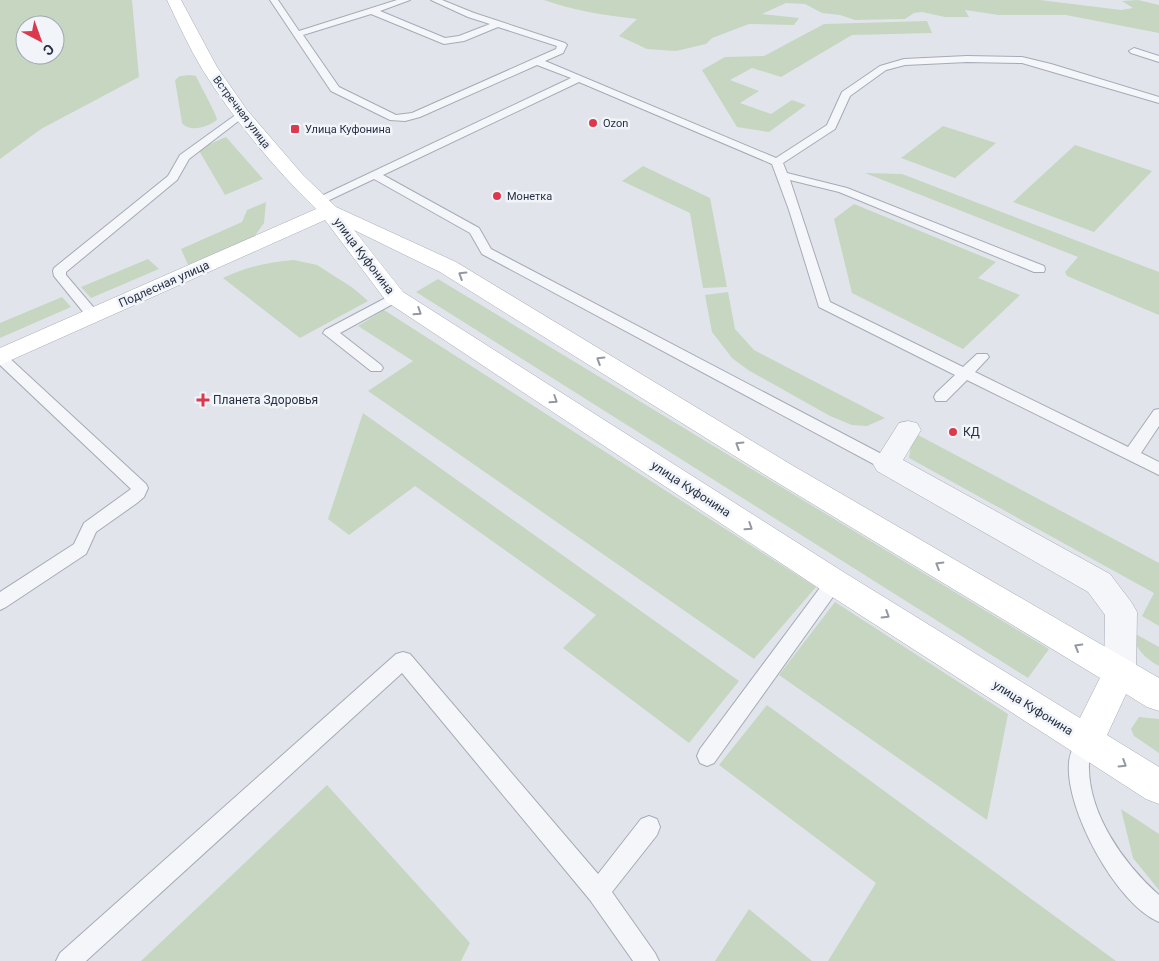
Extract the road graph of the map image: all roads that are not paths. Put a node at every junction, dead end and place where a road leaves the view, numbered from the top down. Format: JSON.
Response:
{"nodes":[{"id":1,"x":174,"y":0,"type":"edge"},
{"id":2,"x":274,"y":0,"type":"edge"},
{"id":3,"x":406,"y":0,"type":"edge"},
{"id":4,"x":435,"y":0,"type":"edge"},
{"id":5,"x":372,"y":11,"type":"junction"},
{"id":6,"x":498,"y":24,"type":"junction"},
{"id":7,"x":298,"y":34,"type":"junction"},
{"id":8,"x":1134,"y":51,"type":"dead end"},
{"id":9,"x":1159,"y":59,"type":"edge"},
{"id":10,"x":537,"y":61,"type":"junction"},
{"id":11,"x":579,"y":78,"type":"junction"},
{"id":12,"x":634,"y":91,"type":"dead end"},
{"id":13,"x":622,"y":97,"type":"junction"},
{"id":14,"x":1159,"y":100,"type":"edge"},
{"id":15,"x":241,"y":114,"type":"junction"},
{"id":16,"x":780,"y":168,"type":"junction"},
{"id":17,"x":374,"y":175,"type":"junction"},
{"id":18,"x":324,"y":206,"type":"junction"},
{"id":19,"x":1039,"y":269,"type":"dead end"},
{"id":20,"x":395,"y":297,"type":"junction"},
{"id":21,"x":93,"y":316,"type":"junction"},
{"id":22,"x":0,"y":357,"type":"edge"},
{"id":23,"x":982,"y":357,"type":"dead end"},
{"id":24,"x":376,"y":368,"type":"dead end"},
{"id":25,"x":964,"y":374,"type":"junction"},
{"id":26,"x":941,"y":397,"type":"dead end"},
{"id":27,"x":1159,"y":414,"type":"edge"},
{"id":28,"x":908,"y":430,"type":"dead end"},
{"id":29,"x":1131,"y":455,"type":"junction"},
{"id":30,"x":888,"y":464,"type":"junction"},
{"id":31,"x":1159,"y":469,"type":"edge"},
{"id":32,"x":834,"y":582,"type":"junction"},
{"id":33,"x":0,"y":602,"type":"edge"},
{"id":34,"x":1120,"y":672,"type":"junction"},
{"id":35,"x":1159,"y":696,"type":"edge"},
{"id":36,"x":1086,"y":741,"type":"junction"},
{"id":37,"x":707,"y":756,"type":"dead end"},
{"id":38,"x":1159,"y":787,"type":"edge"},
{"id":39,"x":649,"y":827,"type":"dead end"},
{"id":40,"x":598,"y":892,"type":"junction"},
{"id":41,"x":1159,"y":910,"type":"edge"},
{"id":42,"x":68,"y":961,"type":"edge"},
{"id":43,"x":647,"y":961,"type":"edge"}],
"edges":[{"from":1,"to":15,"type":"main road","name":"Встречная улица"},
{"from":2,"to":7,"type":"lane"},
{"from":3,"to":5,"type":"lane"},
{"from":4,"to":6,"type":"lane"},
{"from":5,"to":6,"type":"lane"},
{"from":5,"to":7,"type":"lane"},
{"from":6,"to":10,"type":"lane"},
{"from":7,"to":10,"type":"lane"},
{"from":8,"to":9,"type":"lane"},
{"from":10,"to":11,"type":"lane"},
{"from":11,"to":13,"type":"lane"},
{"from":11,"to":17,"type":"lane"},
{"from":12,"to":13,"type":"lane"},
{"from":13,"to":16,"type":"lane"},
{"from":14,"to":16,"type":"lane"},
{"from":15,"to":18,"type":"main road","name":"Встречная улица"},
{"from":15,"to":21,"type":"lane"},
{"from":16,"to":19,"type":"lane"},
{"from":16,"to":25,"type":"lane"},
{"from":17,"to":18,"type":"lane"},
{"from":17,"to":30,"type":"lane"},
{"from":18,"to":20,"type":"main road","name":"улица Куфонина"},
{"from":18,"to":21,"type":"main road","name":"Подлесная улица"},
{"from":34,"to":18,"type":"main road","name":"улица Куфонина","one_way":true},
{"from":20,"to":24,"type":"lane"},
{"from":20,"to":32,"type":"main road","name":"улица Куфонина","one_way":true},
{"from":21,"to":22,"type":"main road","name":"Подлесная улица"},
{"from":22,"to":33,"type":"lane"},
{"from":23,"to":25,"type":"lane"},
{"from":25,"to":26,"type":"lane"},
{"from":25,"to":29,"type":"lane"},
{"from":27,"to":29,"type":"lane"},
{"from":28,"to":30,"type":"street"},
{"from":29,"to":31,"type":"lane"},
{"from":30,"to":34,"type":"street"},
{"from":32,"to":36,"type":"main road","name":"улица Куфонина","one_way":true},
{"from":32,"to":37,"type":"lane"},
{"from":34,"to":35,"type":"main road","name":"улица Куфонина"},
{"from":34,"to":36,"type":"main road"},
{"from":36,"to":38,"type":"main road","name":"улица Куфонина","one_way":true},
{"from":36,"to":41,"type":"lane"},
{"from":39,"to":40,"type":"lane"},
{"from":40,"to":42,"type":"lane"},
{"from":40,"to":43,"type":"lane"}]}
